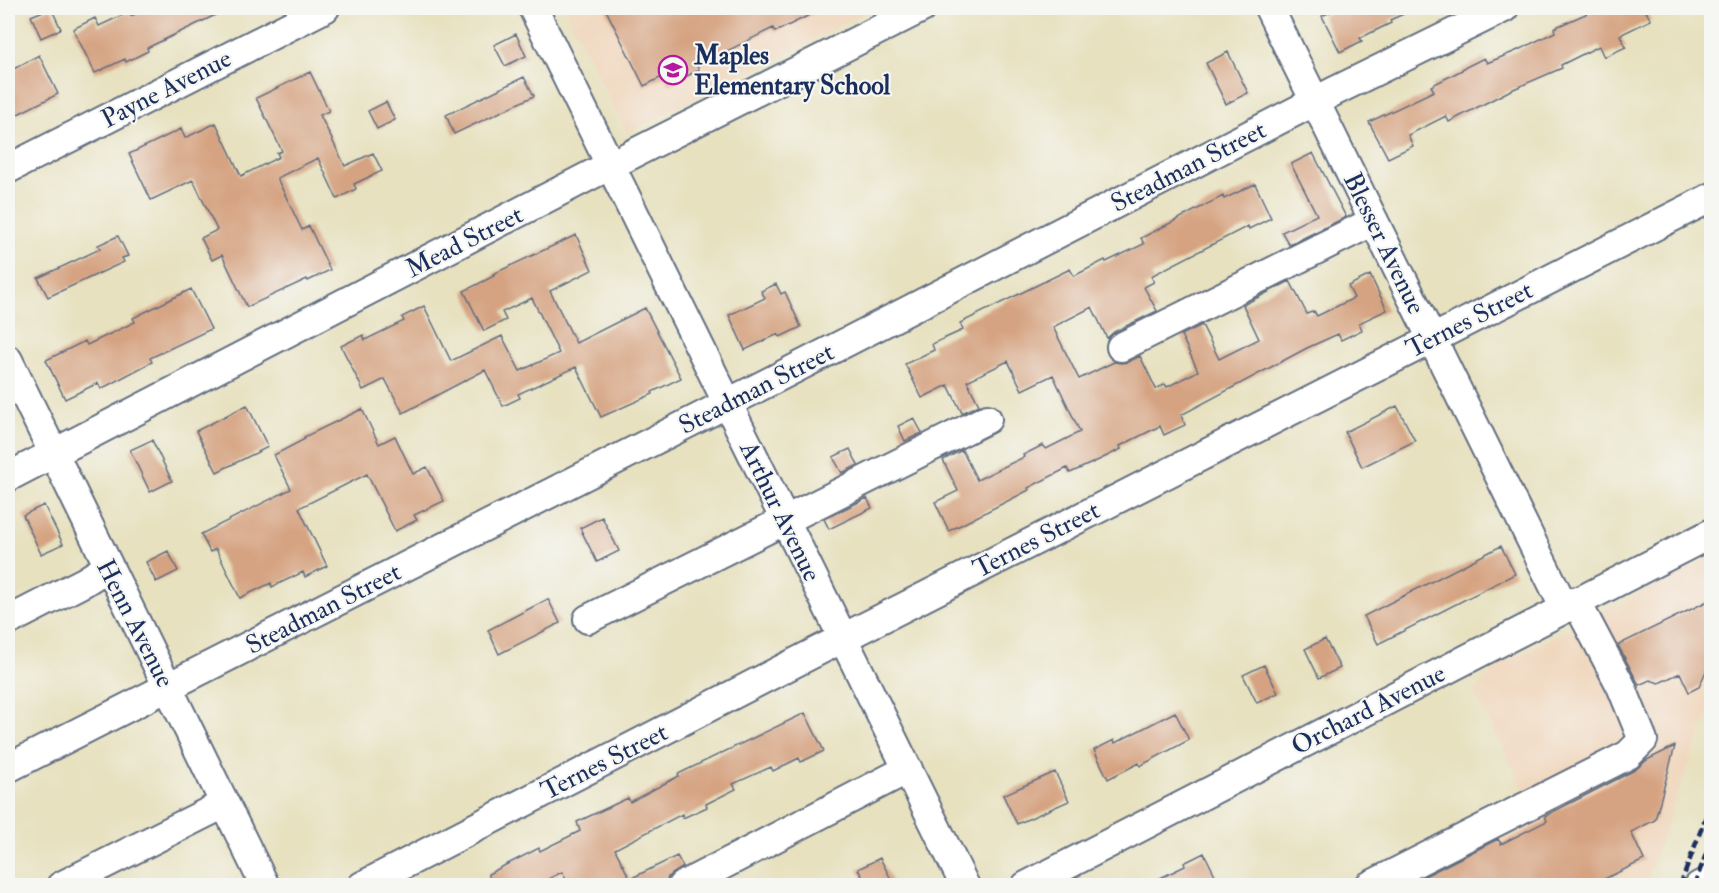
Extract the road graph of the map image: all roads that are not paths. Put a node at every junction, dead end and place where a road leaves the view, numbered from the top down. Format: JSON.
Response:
{"nodes":[{"id":1,"x":325,"y":8,"type":"edge"},
{"id":2,"x":533,"y":8,"type":"edge"},
{"id":3,"x":922,"y":8,"type":"edge"},
{"id":4,"x":1269,"y":8,"type":"edge"},
{"id":5,"x":1504,"y":8,"type":"edge"},
{"id":6,"x":1315,"y":101,"type":"junction"},
{"id":7,"x":611,"y":165,"type":"junction"},
{"id":8,"x":8,"y":169,"type":"edge"},
{"id":9,"x":1712,"y":196,"type":"edge"},
{"id":10,"x":1374,"y":221,"type":"junction"},
{"id":11,"x":1433,"y":338,"type":"junction"},
{"id":12,"x":1121,"y":347,"type":"dead end"},
{"id":13,"x":8,"y":360,"type":"edge"},
{"id":14,"x":728,"y":403,"type":"junction"},
{"id":15,"x":987,"y":419,"type":"dead end"},
{"id":16,"x":53,"y":453,"type":"junction"},
{"id":17,"x":8,"y":477,"type":"edge"},
{"id":18,"x":785,"y":520,"type":"junction"},
{"id":19,"x":1712,"y":533,"type":"edge"},
{"id":20,"x":108,"y":567,"type":"junction"},
{"id":21,"x":1570,"y":604,"type":"junction"},
{"id":22,"x":588,"y":619,"type":"dead end"},
{"id":23,"x":8,"y":621,"type":"edge"},
{"id":24,"x":843,"y":638,"type":"junction"},
{"id":25,"x":168,"y":687,"type":"junction"},
{"id":26,"x":8,"y":768,"type":"edge"},
{"id":27,"x":908,"y":769,"type":"junction"},
{"id":28,"x":224,"y":804,"type":"junction"},
{"id":29,"x":1712,"y":879,"type":"edge"},
{"id":30,"x":61,"y":885,"type":"edge"},
{"id":31,"x":265,"y":885,"type":"edge"},
{"id":32,"x":362,"y":885,"type":"edge"},
{"id":33,"x":682,"y":885,"type":"edge"},
{"id":34,"x":965,"y":885,"type":"edge"},
{"id":35,"x":1026,"y":885,"type":"edge"},
{"id":36,"x":1369,"y":885,"type":"edge"},
{"id":37,"x":1699,"y":885,"type":"edge"}],
"edges":[{"from":1,"to":8,"type":"street","name":"Payne Avenue"},
{"from":2,"to":7,"type":"street","name":"Arthur Avenue"},
{"from":3,"to":7,"type":"street","name":"Mead Street"},
{"from":4,"to":6,"type":"street","name":"Blesser Avenue"},
{"from":5,"to":6,"type":"street","name":"Steadman Street"},
{"from":6,"to":10,"type":"street","name":"Blesser Avenue"},
{"from":6,"to":14,"type":"street","name":"Steadman Street"},
{"from":7,"to":14,"type":"street","name":"Arthur Avenue"},
{"from":7,"to":16,"type":"street","name":"Mead Street"},
{"from":9,"to":11,"type":"street","name":"Ternes Street"},
{"from":10,"to":11,"type":"street","name":"Blesser Avenue"},
{"from":10,"to":12,"type":"street"},
{"from":11,"to":21,"type":"street","name":"Blesser Avenue"},
{"from":11,"to":24,"type":"street","name":"Ternes Street"},
{"from":13,"to":16,"type":"street","name":"Henn Avenue"},
{"from":14,"to":18,"type":"street","name":"Arthur Avenue"},
{"from":14,"to":25,"type":"street","name":"Steadman Street"},
{"from":15,"to":18,"type":"street"},
{"from":16,"to":17,"type":"street","name":"Mead Street"},
{"from":16,"to":20,"type":"street","name":"Henn Avenue"},
{"from":18,"to":22,"type":"street"},
{"from":18,"to":24,"type":"street","name":"Arthur Avenue"},
{"from":19,"to":21,"type":"street","name":"Orchard Avenue"},
{"from":20,"to":23,"type":"street"},
{"from":20,"to":25,"type":"street","name":"Henn Avenue"},
{"from":21,"to":35,"type":"street","name":"Orchard Avenue"},
{"from":21,"to":36,"type":"street","name":"Blesser Avenue"},
{"from":24,"to":27,"type":"street","name":"Arthur Avenue"},
{"from":24,"to":32,"type":"street","name":"Ternes Street"},
{"from":25,"to":26,"type":"street","name":"Steadman Street"},
{"from":25,"to":28,"type":"street","name":"Henn Avenue"},
{"from":27,"to":33,"type":"street"},
{"from":27,"to":34,"type":"street","name":"Arthur Avenue"},
{"from":28,"to":30,"type":"street"},
{"from":28,"to":31,"type":"street","name":"Henn Avenue"},
{"from":29,"to":37,"type":"street"}]}
